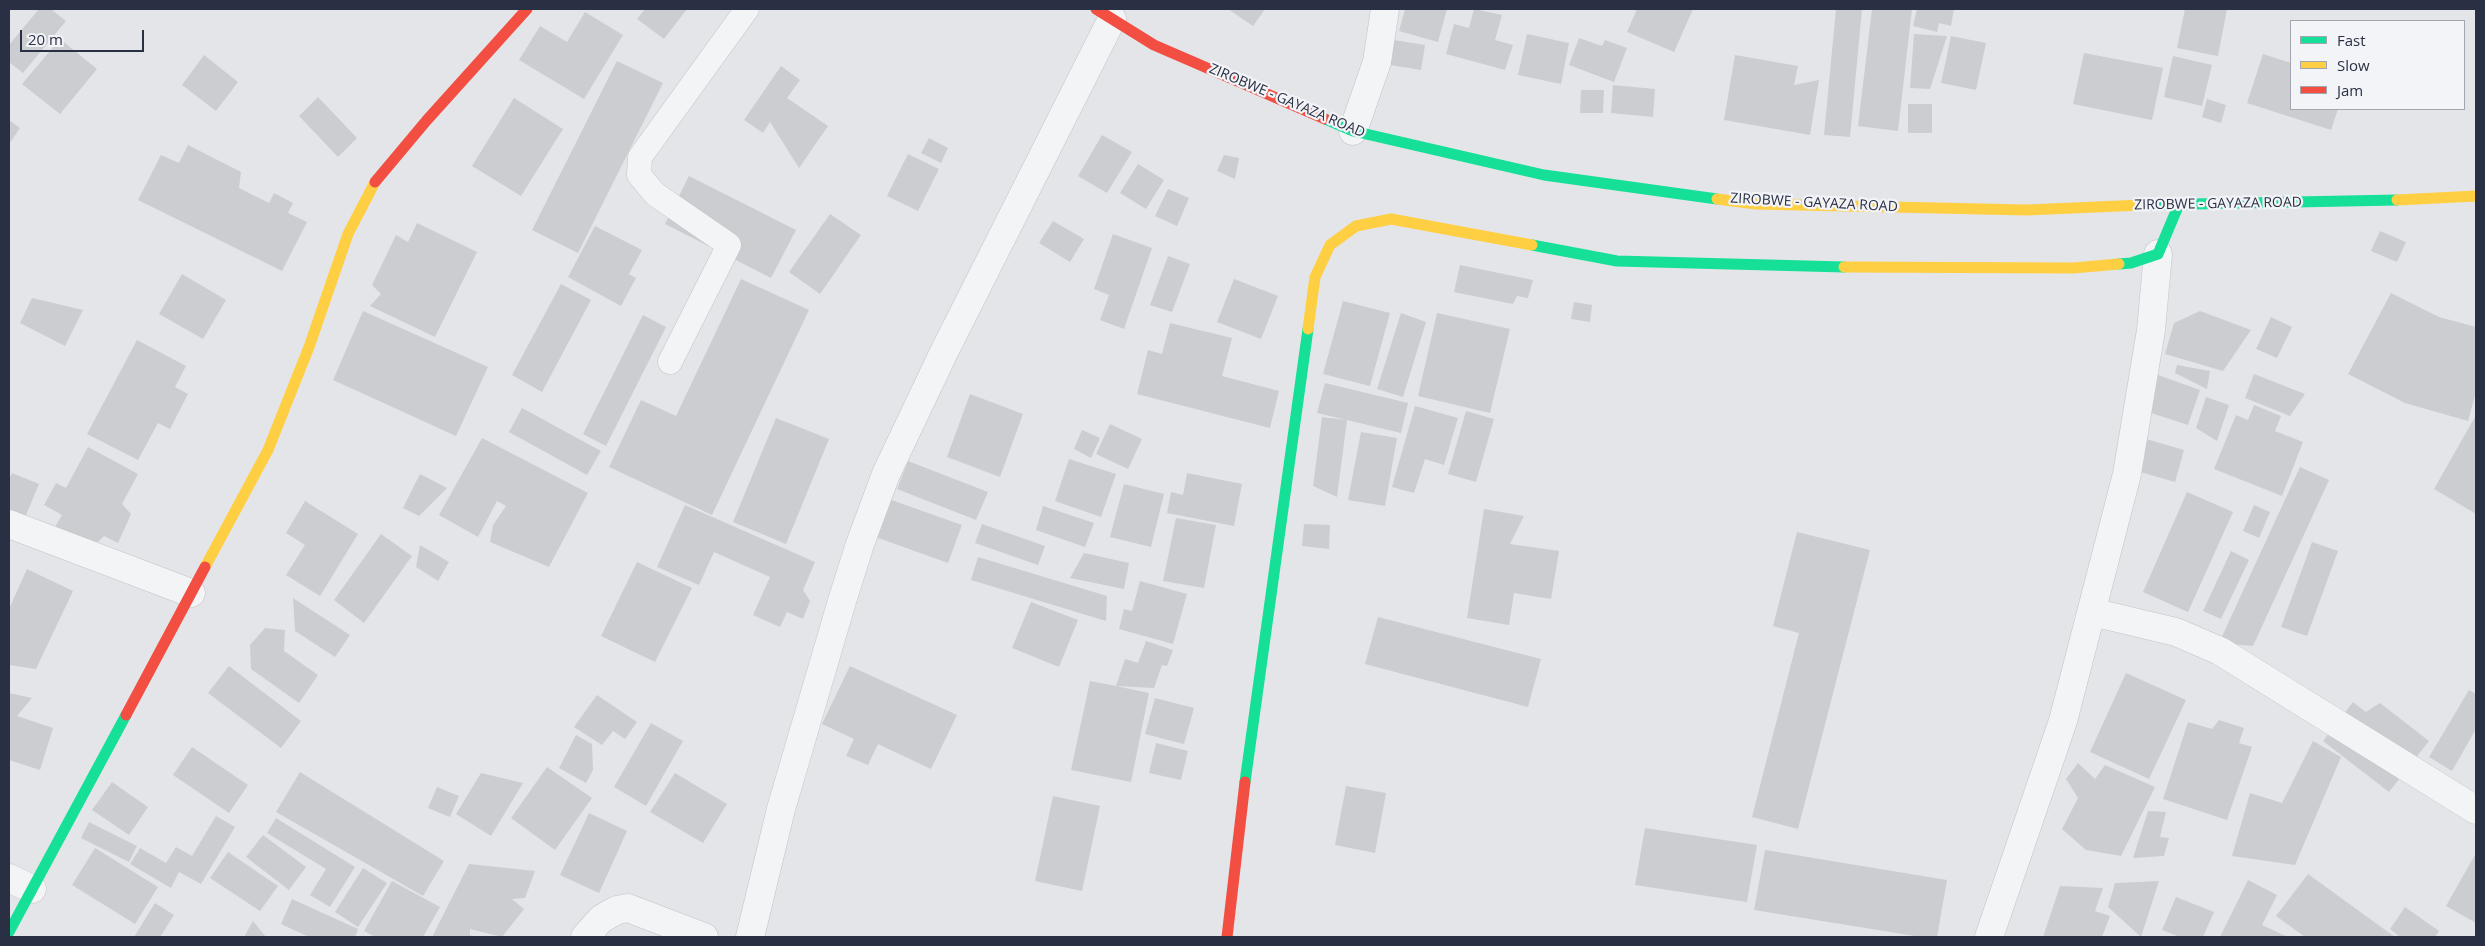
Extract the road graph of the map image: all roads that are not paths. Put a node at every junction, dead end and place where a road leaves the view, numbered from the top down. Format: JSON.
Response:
{"nodes":[{"id":1,"x":527,"y":9,"type":"edge"},
{"id":2,"x":747,"y":9,"type":"edge"},
{"id":3,"x":1385,"y":9,"type":"edge"},
{"id":4,"x":1104,"y":14,"type":"edge"},
{"id":5,"x":1353,"y":131,"type":"junction"},
{"id":6,"x":2476,"y":196,"type":"edge"},
{"id":7,"x":2179,"y":204,"type":"junction"},
{"id":8,"x":2158,"y":254,"type":"junction"},
{"id":9,"x":670,"y":362,"type":"dead end"},
{"id":10,"x":9,"y":524,"type":"edge"},
{"id":11,"x":191,"y":593,"type":"junction"},
{"id":12,"x":2092,"y":612,"type":"junction"},
{"id":13,"x":2476,"y":810,"type":"edge"},
{"id":14,"x":20,"y":884,"type":"edge"},
{"id":15,"x":9,"y":932,"type":"edge"},
{"id":16,"x":585,"y":937,"type":"edge"},
{"id":17,"x":704,"y":937,"type":"edge"},
{"id":18,"x":750,"y":937,"type":"edge"},
{"id":19,"x":1227,"y":937,"type":"edge"},
{"id":20,"x":1989,"y":937,"type":"edge"}],
"edges":[{"from":1,"to":11,"type":"street"},
{"from":2,"to":9,"type":"lane"},
{"from":3,"to":5,"type":"street"},
{"from":4,"to":5,"type":"street","name":"ZIROBWE - GAYAZA ROAD"},
{"from":4,"to":18,"type":"street"},
{"from":5,"to":7,"type":"street","name":"ZIROBWE - GAYAZA ROAD"},
{"from":6,"to":7,"type":"street","name":"ZIROBWE - GAYAZA ROAD"},
{"from":7,"to":8,"type":"street"},
{"from":8,"to":12,"type":"street"},
{"from":8,"to":19,"type":"street"},
{"from":10,"to":11,"type":"street"},
{"from":11,"to":14,"type":"street"},
{"from":12,"to":13,"type":"street"},
{"from":12,"to":20,"type":"street"},
{"from":14,"to":15,"type":"street"},
{"from":16,"to":17,"type":"street"}]}
